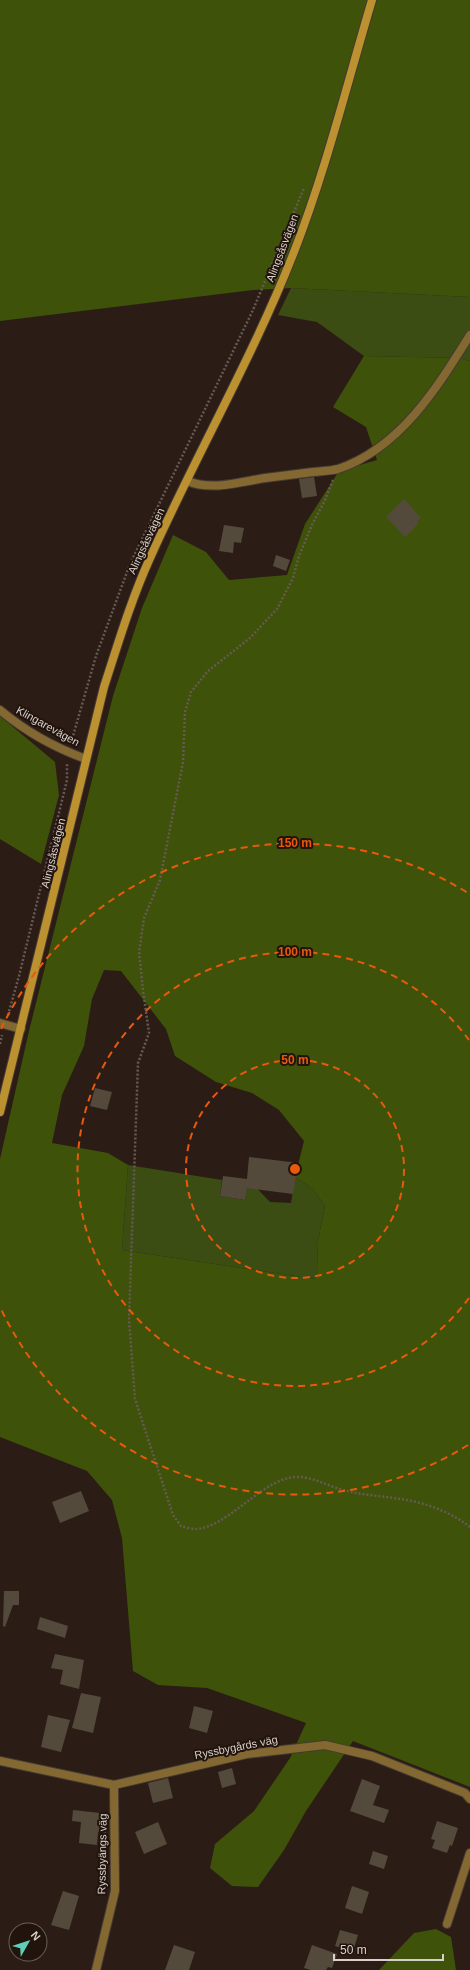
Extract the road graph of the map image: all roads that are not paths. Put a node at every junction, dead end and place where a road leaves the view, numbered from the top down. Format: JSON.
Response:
{"nodes":[{"id":1,"x":372,"y":0,"type":"edge"},
{"id":2,"x":470,"y":336,"type":"edge"},
{"id":3,"x":187,"y":481,"type":"junction"},
{"id":4,"x":0,"y":710,"type":"edge"},
{"id":5,"x":86,"y":759,"type":"junction"},
{"id":6,"x":0,"y":1023,"type":"edge"},
{"id":7,"x":21,"y":1029,"type":"junction"},
{"id":8,"x":0,"y":1112,"type":"edge"},
{"id":9,"x":0,"y":1761,"type":"edge"},
{"id":10,"x":114,"y":1785,"type":"junction"},
{"id":11,"x":470,"y":1799,"type":"edge"},
{"id":12,"x":470,"y":1853,"type":"edge"},
{"id":13,"x":447,"y":1924,"type":"dead end"},
{"id":14,"x":96,"y":1970,"type":"edge"}],
"edges":[{"from":1,"to":3,"type":"main road","name":"Alingsåsvägen"},
{"from":2,"to":3,"type":"street"},
{"from":3,"to":5,"type":"main road","name":"Alingsåsvägen"},
{"from":4,"to":5,"type":"street","name":"Klingarevägen"},
{"from":5,"to":7,"type":"main road","name":"Alingsåsvägen"},
{"from":6,"to":7,"type":"street"},
{"from":7,"to":8,"type":"main road","name":"Alingsåsvägen"},
{"from":9,"to":10,"type":"street","name":"Ryssbygårds väg"},
{"from":10,"to":11,"type":"street","name":"Ryssbygårds väg"},
{"from":10,"to":14,"type":"street","name":"Ryssbyängs väg"},
{"from":12,"to":13,"type":"street"}]}
